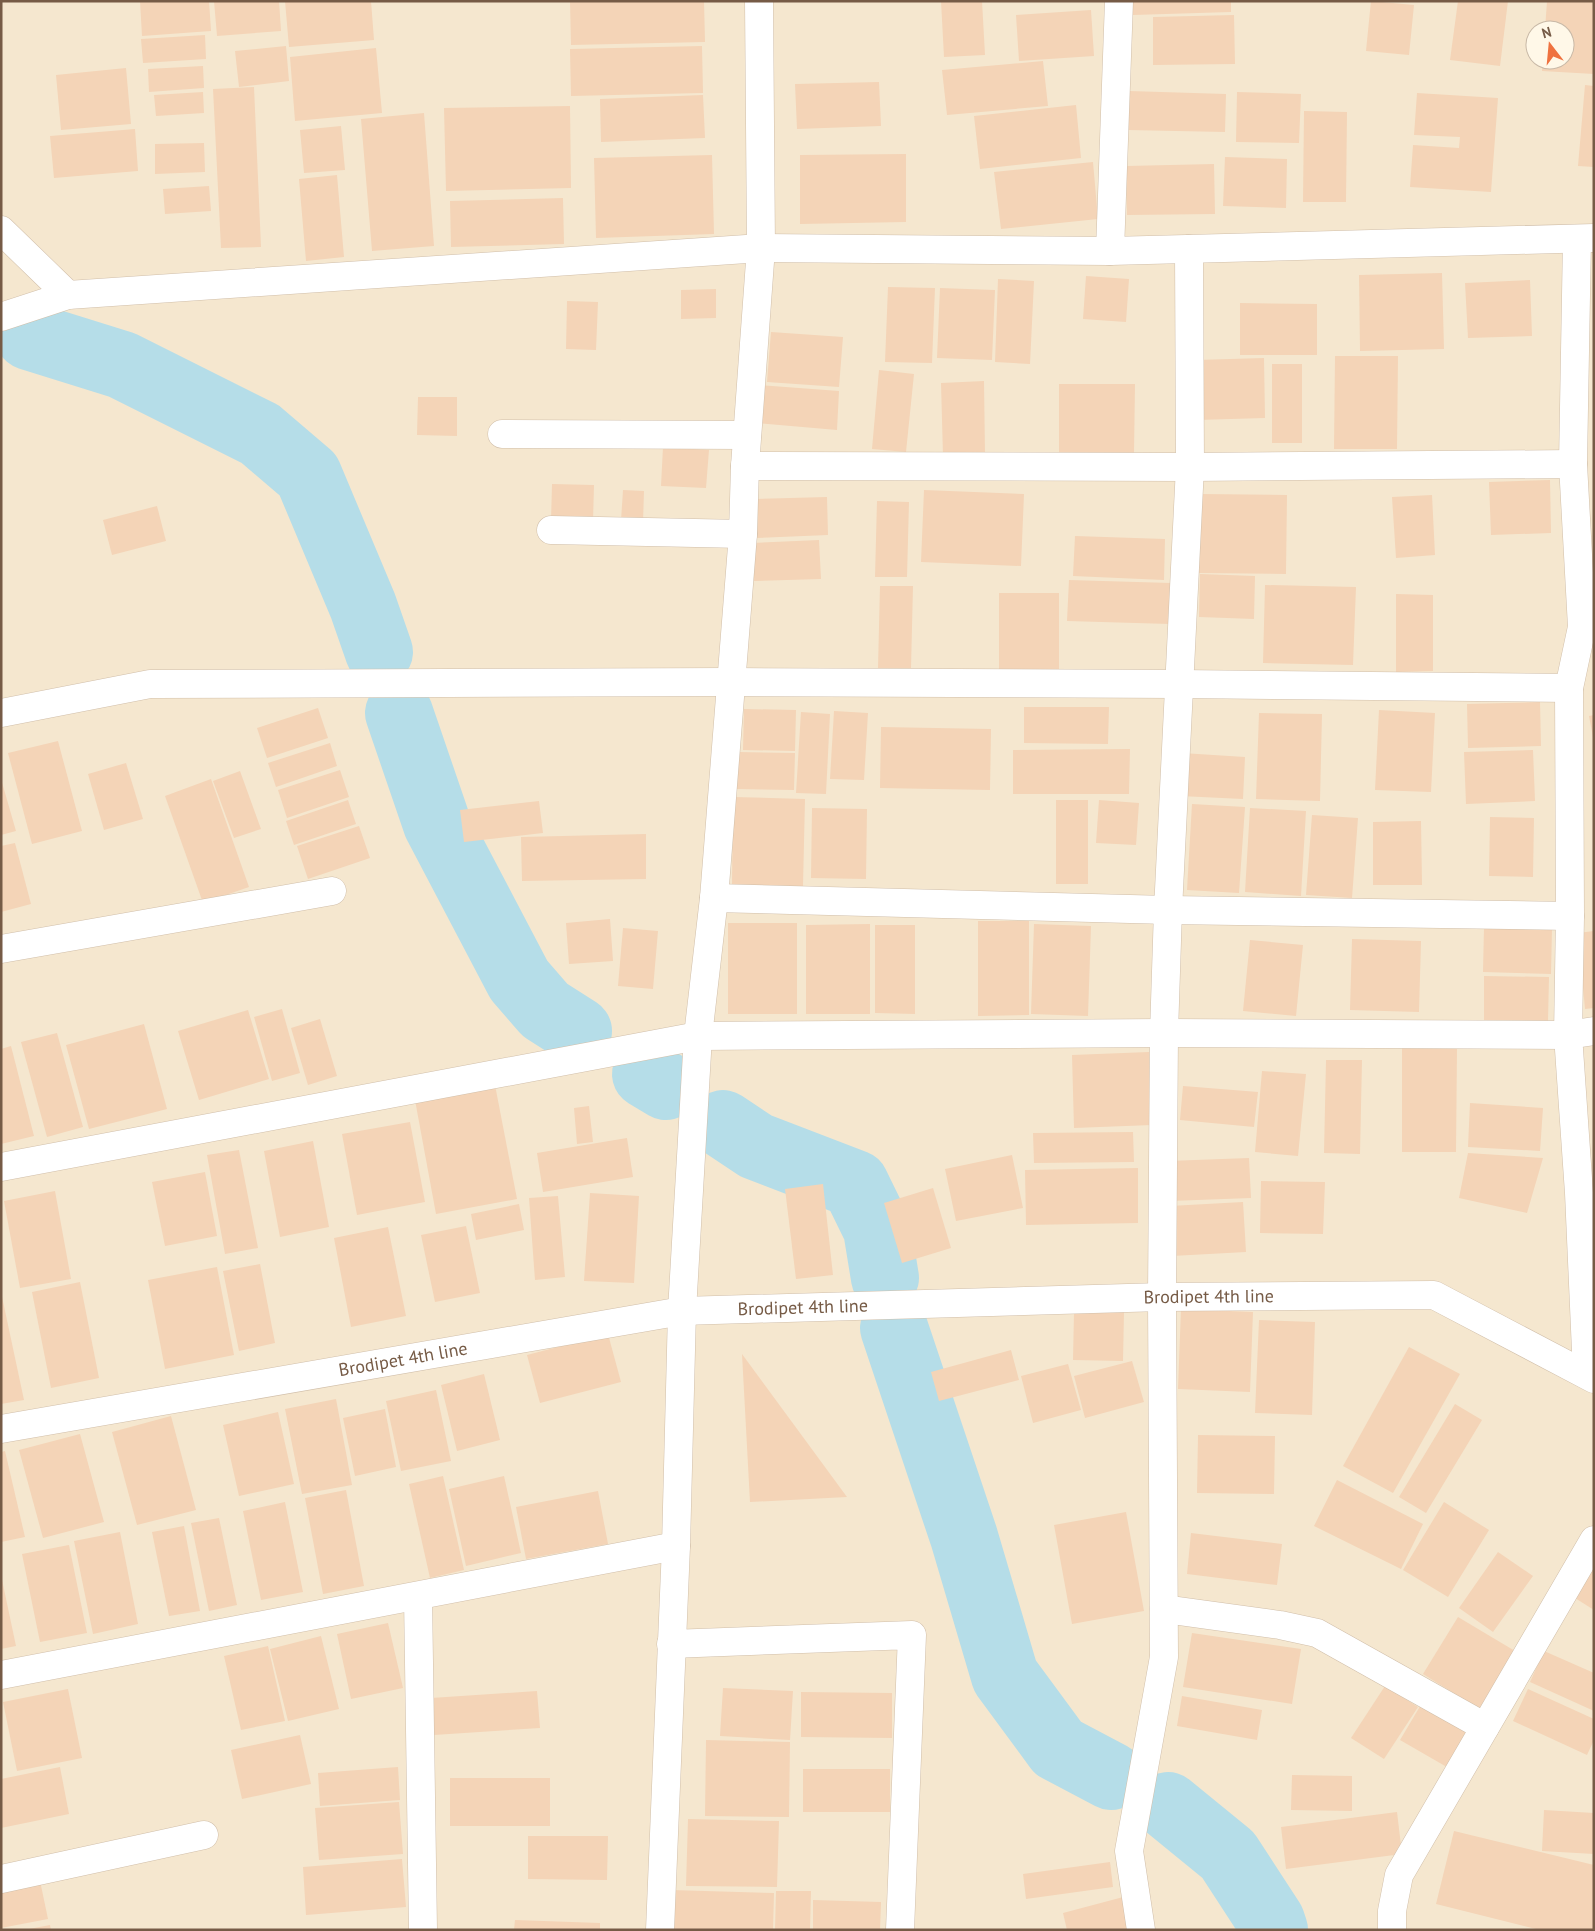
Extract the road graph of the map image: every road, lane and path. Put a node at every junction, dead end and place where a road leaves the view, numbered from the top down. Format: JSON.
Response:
{"nodes":[{"id":1,"x":758,"y":1,"type":"edge"},
{"id":2,"x":1119,"y":1,"type":"edge"},
{"id":3,"x":1,"y":230,"type":"edge"},
{"id":4,"x":1586,"y":238,"type":"edge"},
{"id":5,"x":761,"y":248,"type":"junction"},
{"id":6,"x":1189,"y":249,"type":"junction"},
{"id":7,"x":1110,"y":251,"type":"junction"},
{"id":8,"x":68,"y":295,"type":"junction"},
{"id":9,"x":1,"y":317,"type":"edge"},
{"id":10,"x":502,"y":434,"type":"dead end"},
{"id":11,"x":747,"y":435,"type":"junction"},
{"id":12,"x":1573,"y":464,"type":"junction"},
{"id":13,"x":744,"y":466,"type":"junction"},
{"id":14,"x":1190,"y":467,"type":"junction"},
{"id":15,"x":551,"y":530,"type":"dead end"},
{"id":16,"x":743,"y":534,"type":"junction"},
{"id":17,"x":1588,"y":626,"type":"edge"},
{"id":18,"x":730,"y":682,"type":"junction"},
{"id":19,"x":1179,"y":684,"type":"junction"},
{"id":20,"x":1569,"y":688,"type":"junction"},
{"id":21,"x":1,"y":713,"type":"edge"},
{"id":22,"x":332,"y":891,"type":"dead end"},
{"id":23,"x":714,"y":898,"type":"junction"},
{"id":24,"x":1168,"y":910,"type":"junction"},
{"id":25,"x":1570,"y":916,"type":"junction"},
{"id":26,"x":1,"y":949,"type":"edge"},
{"id":27,"x":1164,"y":1033,"type":"junction"},
{"id":28,"x":1581,"y":1033,"type":"edge"},
{"id":29,"x":698,"y":1036,"type":"junction"},
{"id":30,"x":1,"y":1167,"type":"edge"},
{"id":31,"x":1586,"y":1193,"type":"edge"},
{"id":32,"x":1162,"y":1297,"type":"junction"},
{"id":33,"x":682,"y":1311,"type":"junction"},
{"id":34,"x":1590,"y":1376,"type":"edge"},
{"id":35,"x":1,"y":1430,"type":"edge"},
{"id":36,"x":1594,"y":1540,"type":"edge"},
{"id":37,"x":676,"y":1546,"type":"junction"},
{"id":38,"x":418,"y":1596,"type":"junction"},
{"id":39,"x":1164,"y":1609,"type":"junction"},
{"id":40,"x":671,"y":1644,"type":"junction"},
{"id":41,"x":1,"y":1675,"type":"edge"},
{"id":42,"x":1485,"y":1727,"type":"junction"},
{"id":43,"x":204,"y":1835,"type":"dead end"},
{"id":44,"x":1,"y":1879,"type":"edge"},
{"id":45,"x":423,"y":1930,"type":"edge"},
{"id":46,"x":660,"y":1930,"type":"edge"},
{"id":47,"x":900,"y":1930,"type":"edge"},
{"id":48,"x":1141,"y":1930,"type":"edge"},
{"id":49,"x":1392,"y":1930,"type":"edge"}],
"edges":[{"from":1,"to":5,"type":"street"},
{"from":2,"to":7,"type":"street"},
{"from":3,"to":8,"type":"street"},
{"from":4,"to":6,"type":"street"},
{"from":4,"to":12,"type":"street"},
{"from":5,"to":7,"type":"street"},
{"from":5,"to":8,"type":"street"},
{"from":5,"to":11,"type":"street"},
{"from":6,"to":7,"type":"street"},
{"from":6,"to":14,"type":"street"},
{"from":8,"to":9,"type":"street"},
{"from":10,"to":11,"type":"street"},
{"from":11,"to":13,"type":"street"},
{"from":12,"to":14,"type":"street"},
{"from":12,"to":17,"type":"street"},
{"from":13,"to":14,"type":"street"},
{"from":13,"to":16,"type":"street"},
{"from":14,"to":19,"type":"street"},
{"from":15,"to":16,"type":"street"},
{"from":16,"to":18,"type":"street"},
{"from":17,"to":20,"type":"street"},
{"from":18,"to":19,"type":"street"},
{"from":18,"to":21,"type":"street"},
{"from":18,"to":23,"type":"street"},
{"from":19,"to":20,"type":"street"},
{"from":19,"to":24,"type":"street"},
{"from":20,"to":25,"type":"street"},
{"from":22,"to":26,"type":"street"},
{"from":23,"to":24,"type":"street"},
{"from":23,"to":29,"type":"street"},
{"from":24,"to":25,"type":"street"},
{"from":24,"to":27,"type":"street"},
{"from":25,"to":28,"type":"street"},
{"from":27,"to":28,"type":"street"},
{"from":27,"to":29,"type":"street"},
{"from":27,"to":32,"type":"street"},
{"from":28,"to":31,"type":"street"},
{"from":29,"to":30,"type":"street"},
{"from":29,"to":33,"type":"street"},
{"from":31,"to":34,"type":"street"},
{"from":32,"to":33,"type":"street","name":"Brodipet 4th line"},
{"from":32,"to":34,"type":"street","name":"Brodipet 4th line"},
{"from":32,"to":39,"type":"street"},
{"from":33,"to":35,"type":"street","name":"Brodipet 4th line"},
{"from":33,"to":37,"type":"street"},
{"from":36,"to":42,"type":"street"},
{"from":37,"to":38,"type":"street"},
{"from":37,"to":40,"type":"street"},
{"from":38,"to":41,"type":"street"},
{"from":38,"to":45,"type":"street"},
{"from":39,"to":42,"type":"street"},
{"from":39,"to":48,"type":"street"},
{"from":40,"to":46,"type":"street"},
{"from":40,"to":47,"type":"street"},
{"from":42,"to":49,"type":"street"},
{"from":43,"to":44,"type":"street"}]}
